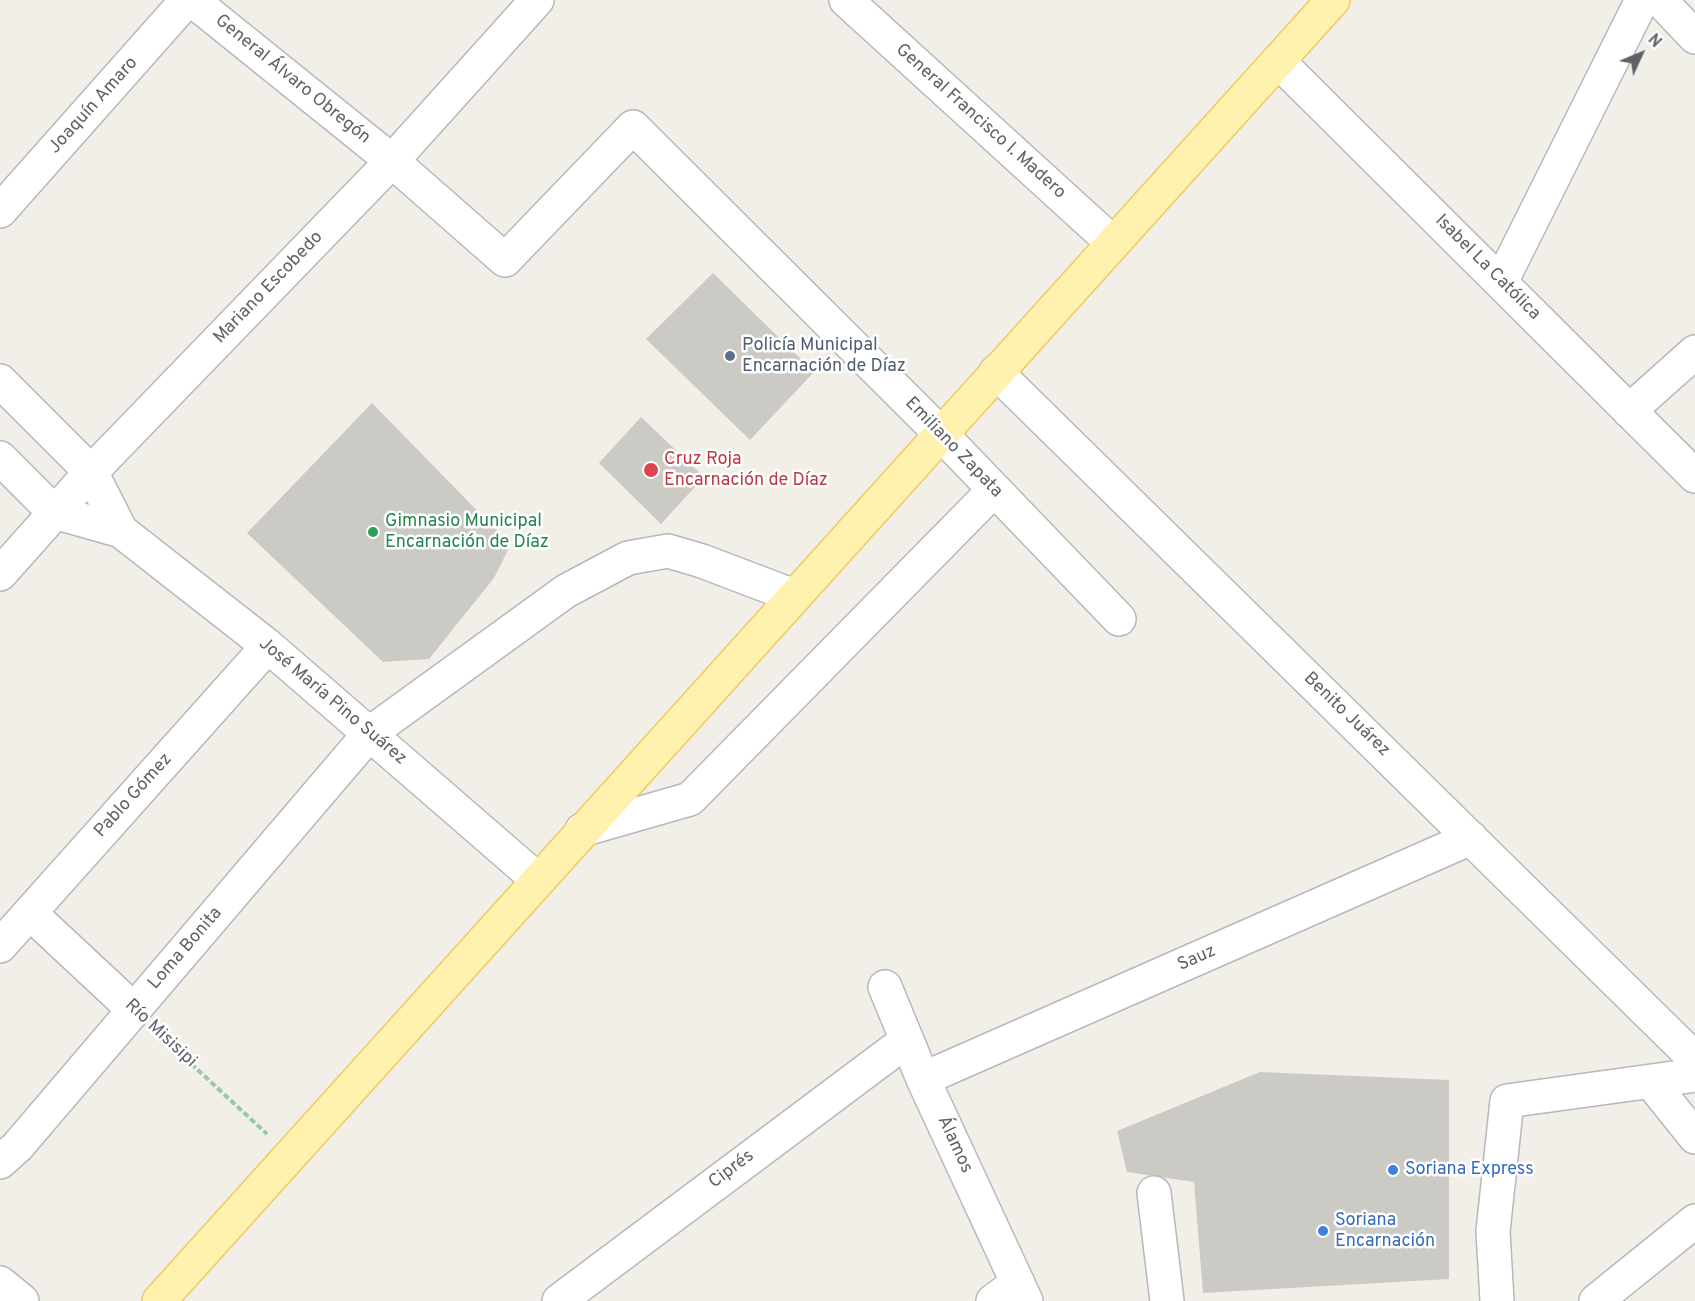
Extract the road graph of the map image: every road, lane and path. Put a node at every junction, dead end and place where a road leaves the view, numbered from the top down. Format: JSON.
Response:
{"nodes":[{"id":1,"x":187,"y":0,"type":"edge"},
{"id":2,"x":192,"y":0,"type":"edge"},
{"id":3,"x":537,"y":0,"type":"edge"},
{"id":4,"x":846,"y":0,"type":"edge"},
{"id":5,"x":1333,"y":0,"type":"edge"},
{"id":6,"x":1642,"y":0,"type":"edge"},
{"id":7,"x":1660,"y":0,"type":"edge"},
{"id":8,"x":1695,"y":37,"type":"edge"},
{"id":9,"x":1278,"y":61,"type":"junction"},
{"id":10,"x":633,"y":127,"type":"joint"},
{"id":11,"x":392,"y":161,"type":"junction"},
{"id":12,"x":0,"y":211,"type":"edge"},
{"id":13,"x":1113,"y":243,"type":"junction"},
{"id":14,"x":1501,"y":282,"type":"junction"},
{"id":15,"x":1695,"y":352,"type":"edge"},
{"id":16,"x":996,"y":372,"type":"junction"},
{"id":17,"x":0,"y":381,"type":"edge"},
{"id":18,"x":1629,"y":411,"type":"junction"},
{"id":19,"x":940,"y":434,"type":"junction"},
{"id":20,"x":0,"y":458,"type":"edge"},
{"id":21,"x":91,"y":472,"type":"junction"},
{"id":22,"x":1695,"y":476,"type":"edge"},
{"id":23,"x":994,"y":490,"type":"junction"},
{"id":24,"x":54,"y":512,"type":"junction"},
{"id":25,"x":121,"y":531,"type":"junction"},
{"id":26,"x":0,"y":574,"type":"edge"},
{"id":27,"x":794,"y":596,"type":"junction"},
{"id":28,"x":1119,"y":619,"type":"dead end"},
{"id":29,"x":268,"y":646,"type":"junction"},
{"id":30,"x":370,"y":733,"type":"junction"},
{"id":31,"x":582,"y":830,"type":"junction"},
{"id":32,"x":1471,"y":838,"type":"junction"},
{"id":33,"x":538,"y":879,"type":"junction"},
{"id":34,"x":30,"y":913,"type":"junction"},
{"id":35,"x":0,"y":946,"type":"edge"},
{"id":36,"x":885,"y":987,"type":"dead end"},
{"id":37,"x":134,"y":1010,"type":"junction"},
{"id":38,"x":906,"y":1041,"type":"junction"},
{"id":39,"x":1695,"y":1059,"type":"edge"},
{"id":40,"x":1695,"y":1075,"type":"edge"},
{"id":41,"x":923,"y":1079,"type":"junction"},
{"id":42,"x":1651,"y":1082,"type":"junction"},
{"id":43,"x":1695,"y":1137,"type":"edge"},
{"id":44,"x":289,"y":1154,"type":"junction"},
{"id":45,"x":0,"y":1162,"type":"edge"},
{"id":46,"x":1154,"y":1193,"type":"dead end"},
{"id":47,"x":1695,"y":1221,"type":"edge"},
{"id":48,"x":0,"y":1283,"type":"edge"},
{"id":49,"x":1012,"y":1295,"type":"edge"},
{"id":50,"x":22,"y":1301,"type":"edge"},
{"id":51,"x":159,"y":1301,"type":"edge"},
{"id":52,"x":559,"y":1301,"type":"edge"},
{"id":53,"x":1167,"y":1301,"type":"edge"},
{"id":54,"x":1497,"y":1301,"type":"edge"},
{"id":55,"x":1596,"y":1301,"type":"edge"}],
"edges":[{"from":1,"to":12,"type":"street","name":"Joaquín Amaro"},
{"from":2,"to":11,"type":"street","name":"General Álvaro Obregón"},
{"from":3,"to":11,"type":"street","name":"Mariano Escobedo"},
{"from":4,"to":13,"type":"street","name":"General Francisco I. Madero"},
{"from":5,"to":9,"type":"main road"},
{"from":6,"to":14,"type":"street"},
{"from":7,"to":8,"type":"street"},
{"from":9,"to":13,"type":"main road"},
{"from":9,"to":14,"type":"street","name":"Isabel La Católica"},
{"from":10,"to":11,"type":"street","name":"General Álvaro Obregón"},
{"from":10,"to":19,"type":"street","name":"Emiliano Zapata"},
{"from":11,"to":21,"type":"street","name":"Mariano Escobedo"},
{"from":13,"to":16,"type":"main road"},
{"from":14,"to":18,"type":"street","name":"Isabel La Católica"},
{"from":15,"to":18,"type":"street"},
{"from":16,"to":19,"type":"main road"},
{"from":16,"to":32,"type":"street","name":"Benito Juárez"},
{"from":17,"to":21,"type":"street","name":"José María Pino Suárez"},
{"from":18,"to":22,"type":"street","name":"Isabel La Católica"},
{"from":19,"to":23,"type":"street","name":"Emiliano Zapata"},
{"from":19,"to":27,"type":"main road"},
{"from":20,"to":24,"type":"street","name":"José María Pino Suárez"},
{"from":21,"to":24,"type":"street","name":"Mariano Escobedo"},
{"from":21,"to":25,"type":"street","name":"José María Pino Suárez"},
{"from":23,"to":28,"type":"street","name":"Emiliano Zapata"},
{"from":23,"to":31,"type":"street"},
{"from":24,"to":25,"type":"street","name":"José María Pino Suárez"},
{"from":24,"to":26,"type":"street","name":"Mariano Escobedo"},
{"from":25,"to":29,"type":"street","name":"José María Pino Suárez"},
{"from":27,"to":30,"type":"street","name":"Loma Bonita"},
{"from":27,"to":31,"type":"main road"},
{"from":29,"to":30,"type":"street","name":"José María Pino Suárez"},
{"from":29,"to":34,"type":"street","name":"Pablo Gómez"},
{"from":30,"to":33,"type":"street","name":"José María Pino Suárez"},
{"from":30,"to":37,"type":"street","name":"Loma Bonita"},
{"from":31,"to":33,"type":"main road"},
{"from":32,"to":39,"type":"street","name":"Benito Juárez"},
{"from":32,"to":41,"type":"street","name":"Sauz"},
{"from":33,"to":44,"type":"main road"},
{"from":34,"to":35,"type":"street","name":"Pablo Gómez"},
{"from":34,"to":37,"type":"street","name":"Río Misisipi"},
{"from":36,"to":38,"type":"street","name":"Álamos"},
{"from":37,"to":44,"type":"path","name":"Río Misisipi"},
{"from":37,"to":45,"type":"street","name":"Loma Bonita"},
{"from":38,"to":41,"type":"street","name":"Álamos"},
{"from":38,"to":52,"type":"street","name":"Ciprés"},
{"from":40,"to":42,"type":"street"},
{"from":41,"to":49,"type":"street","name":"Álamos"},
{"from":42,"to":43,"type":"street"},
{"from":42,"to":54,"type":"street"},
{"from":44,"to":51,"type":"main road"},
{"from":46,"to":53,"type":"street"},
{"from":47,"to":55,"type":"street"},
{"from":48,"to":50,"type":"street"}]}
